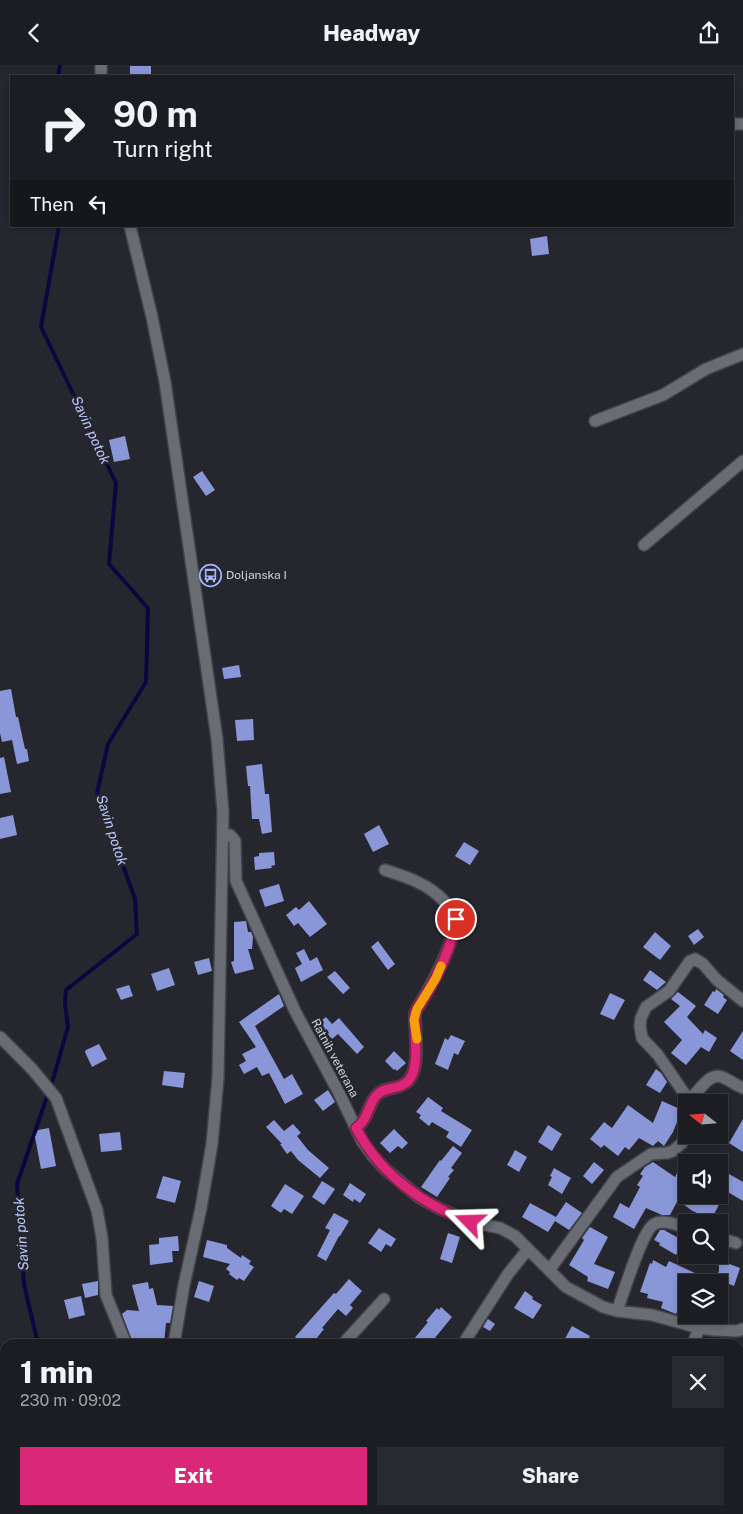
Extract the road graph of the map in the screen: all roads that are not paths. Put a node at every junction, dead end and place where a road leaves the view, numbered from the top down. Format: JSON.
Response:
{"nodes":[{"id":1,"x":130,"y":227,"type":"edge"},
{"id":2,"x":743,"y":354,"type":"edge"},
{"id":3,"x":595,"y":421,"type":"dead end"},
{"id":4,"x":743,"y":461,"type":"edge"},
{"id":5,"x":644,"y":545,"type":"dead end"},
{"id":6,"x":223,"y":834,"type":"junction"},
{"id":7,"x":385,"y":870,"type":"dead end"},
{"id":8,"x":743,"y":1001,"type":"edge"},
{"id":9,"x":0,"y":1037,"type":"edge"},
{"id":10,"x":743,"y":1088,"type":"edge"},
{"id":11,"x":685,"y":1094,"type":"edge"},
{"id":12,"x":695,"y":1094,"type":"edge"},
{"id":13,"x":356,"y":1128,"type":"junction"},
{"id":14,"x":681,"y":1144,"type":"edge"},
{"id":15,"x":678,"y":1226,"type":"edge"},
{"id":16,"x":728,"y":1241,"type":"edge"},
{"id":17,"x":736,"y":1243,"type":"dead end"},
{"id":18,"x":528,"y":1249,"type":"junction"},
{"id":19,"x":550,"y":1269,"type":"junction"},
{"id":20,"x":384,"y":1299,"type":"dead end"},
{"id":21,"x":617,"y":1311,"type":"junction"},
{"id":22,"x":699,"y":1328,"type":"junction"},
{"id":23,"x":743,"y":1329,"type":"edge"},
{"id":24,"x":124,"y":1339,"type":"edge"},
{"id":25,"x":175,"y":1339,"type":"edge"},
{"id":26,"x":348,"y":1339,"type":"edge"},
{"id":27,"x":466,"y":1339,"type":"edge"},
{"id":28,"x":695,"y":1339,"type":"edge"}],
"edges":[{"from":1,"to":6,"type":"street"},
{"from":2,"to":3,"type":"street"},
{"from":4,"to":5,"type":"street"},
{"from":6,"to":13,"type":"street","name":"Ratnih veterana"},
{"from":6,"to":25,"type":"street"},
{"from":7,"to":13,"type":"street"},
{"from":8,"to":11,"type":"street"},
{"from":9,"to":24,"type":"street"},
{"from":10,"to":12,"type":"street"},
{"from":13,"to":18,"type":"street","name":"Ratnih veterana"},
{"from":14,"to":19,"type":"street"},
{"from":15,"to":21,"type":"street"},
{"from":16,"to":17,"type":"street"},
{"from":18,"to":19,"type":"street","name":"Ratnih veterana"},
{"from":18,"to":27,"type":"street"},
{"from":19,"to":21,"type":"street","name":"Ratnih veterana"},
{"from":20,"to":26,"type":"street"},
{"from":21,"to":22,"type":"street","name":"Ratnih veterana"},
{"from":22,"to":23,"type":"street","name":"Ratnih veterana"},
{"from":22,"to":28,"type":"street"}]}
